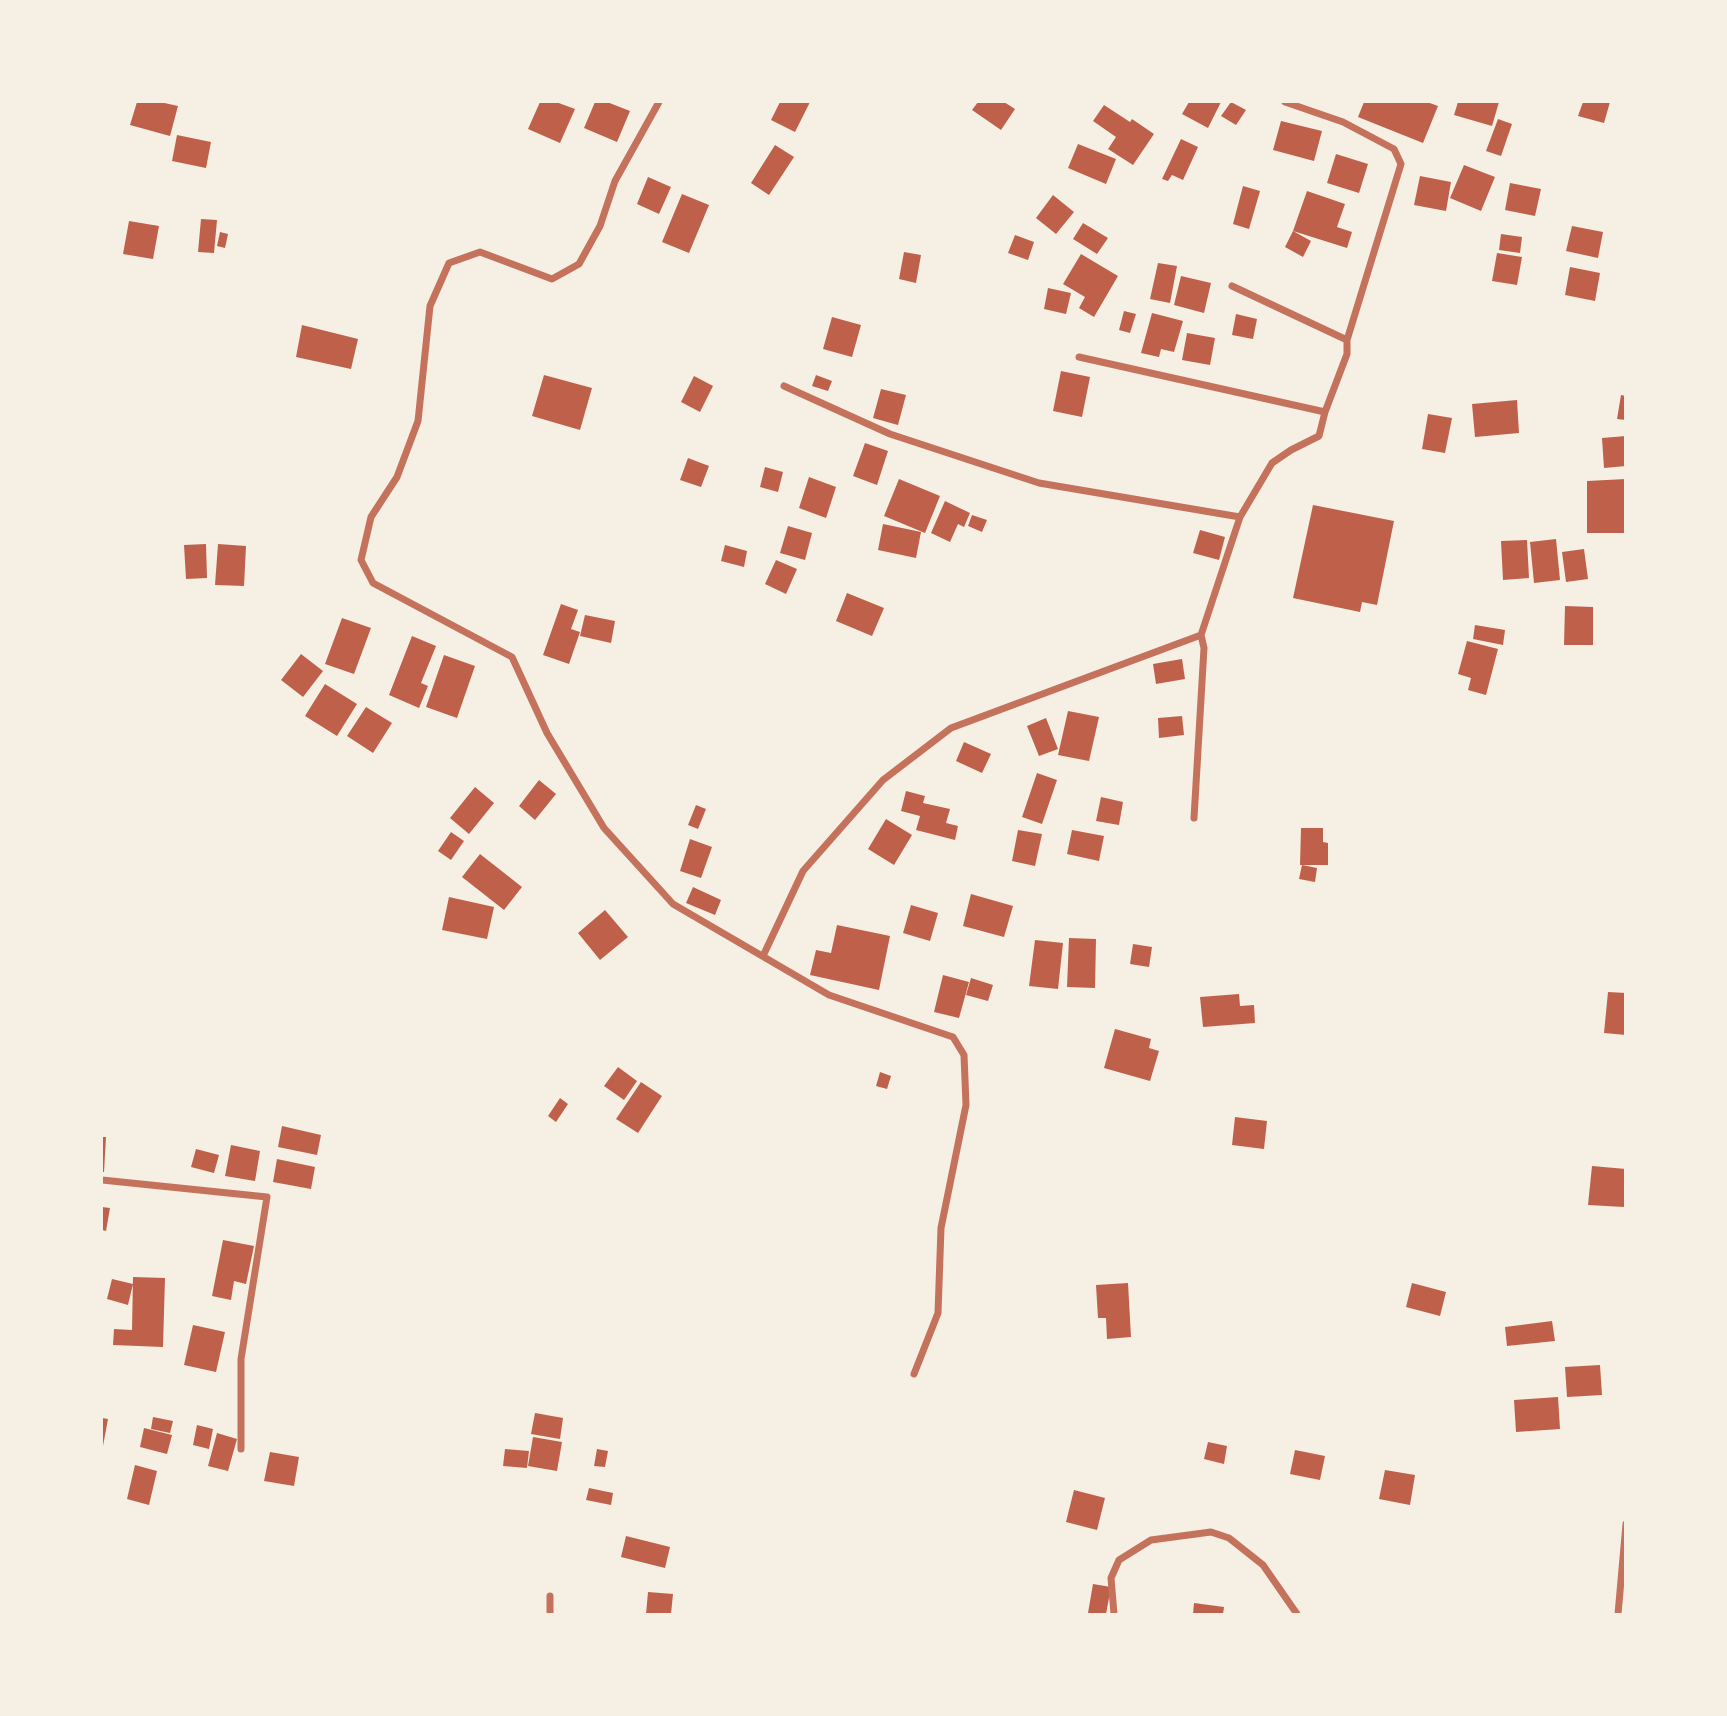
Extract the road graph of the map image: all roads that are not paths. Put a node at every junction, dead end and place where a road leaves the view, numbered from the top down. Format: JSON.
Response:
{"nodes":[{"id":1,"x":659,"y":102,"type":"edge"},
{"id":2,"x":1285,"y":102,"type":"edge"},
{"id":3,"x":1232,"y":286,"type":"dead end"},
{"id":4,"x":1346,"y":340,"type":"junction"},
{"id":5,"x":1080,"y":357,"type":"dead end"},
{"id":6,"x":784,"y":386,"type":"dead end"},
{"id":7,"x":1325,"y":412,"type":"junction"},
{"id":8,"x":1240,"y":517,"type":"junction"},
{"id":9,"x":1200,"y":635,"type":"junction"},
{"id":10,"x":1194,"y":818,"type":"dead end"},
{"id":11,"x":763,"y":956,"type":"junction"},
{"id":12,"x":102,"y":1181,"type":"edge"},
{"id":13,"x":914,"y":1374,"type":"dead end"},
{"id":14,"x":241,"y":1449,"type":"dead end"},
{"id":15,"x":1626,"y":1524,"type":"edge"},
{"id":16,"x":551,"y":1596,"type":"dead end"},
{"id":17,"x":550,"y":1615,"type":"edge"},
{"id":18,"x":1114,"y":1615,"type":"edge"},
{"id":19,"x":1297,"y":1615,"type":"edge"},
{"id":20,"x":1618,"y":1615,"type":"edge"}],
"edges":[{"from":1,"to":11,"type":"street"},
{"from":2,"to":4,"type":"street"},
{"from":3,"to":4,"type":"street"},
{"from":4,"to":7,"type":"street"},
{"from":5,"to":7,"type":"street"},
{"from":6,"to":8,"type":"street"},
{"from":7,"to":8,"type":"street"},
{"from":8,"to":9,"type":"street"},
{"from":9,"to":10,"type":"street"},
{"from":9,"to":11,"type":"street"},
{"from":11,"to":13,"type":"street"},
{"from":12,"to":14,"type":"street"},
{"from":15,"to":20,"type":"street"},
{"from":16,"to":17,"type":"street"},
{"from":18,"to":19,"type":"street"}]}
